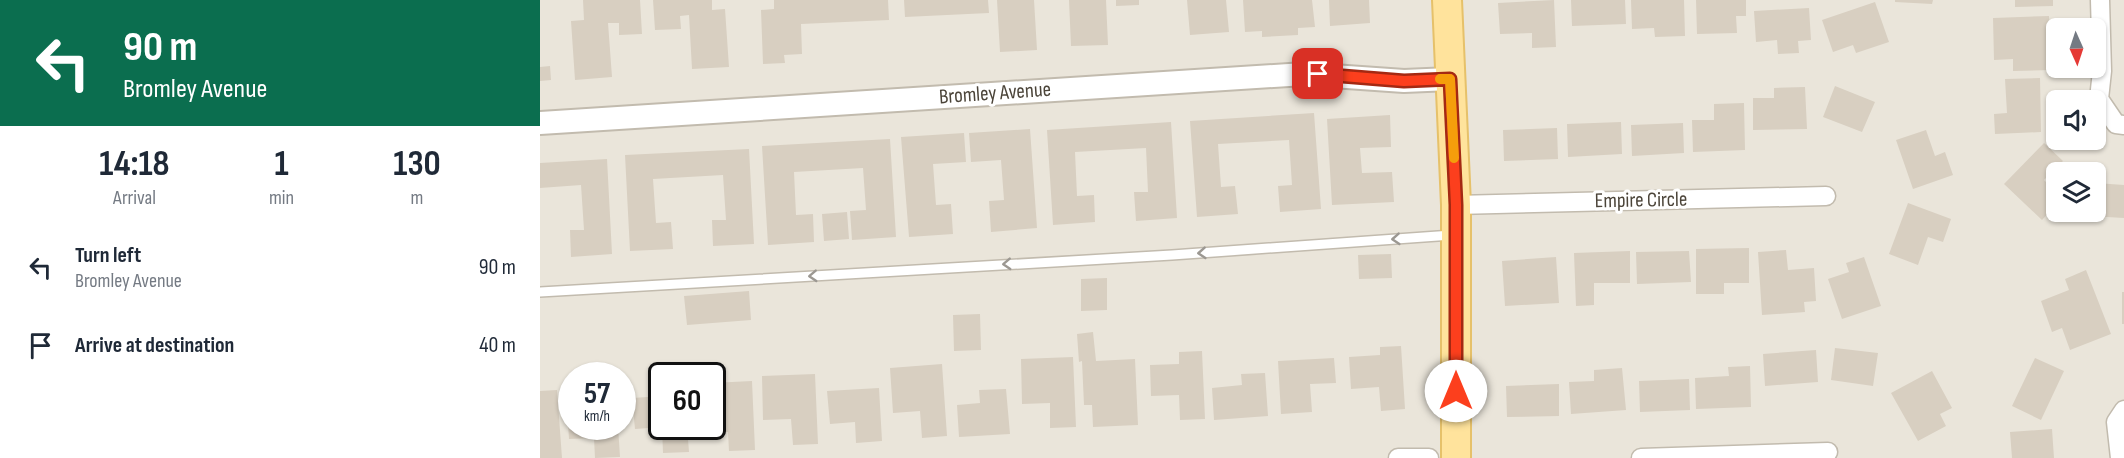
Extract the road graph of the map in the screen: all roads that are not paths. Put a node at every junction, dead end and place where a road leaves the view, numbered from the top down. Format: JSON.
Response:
{"nodes":[{"id":1,"x":1447,"y":0,"type":"edge"},
{"id":2,"x":2100,"y":0,"type":"edge"},
{"id":3,"x":1450,"y":79,"type":"junction"},
{"id":4,"x":540,"y":123,"type":"edge"},
{"id":5,"x":2120,"y":124,"type":"edge"},
{"id":6,"x":1826,"y":196,"type":"dead end"},
{"id":7,"x":1456,"y":205,"type":"junction"},
{"id":8,"x":1455,"y":235,"type":"junction"},
{"id":9,"x":540,"y":292,"type":"edge"},
{"id":10,"x":2124,"y":410,"type":"edge"},
{"id":11,"x":1828,"y":452,"type":"dead end"},
{"id":12,"x":1398,"y":458,"type":"edge"},
{"id":13,"x":1429,"y":458,"type":"edge"},
{"id":14,"x":1456,"y":458,"type":"edge"},
{"id":15,"x":1641,"y":458,"type":"edge"},
{"id":16,"x":2120,"y":458,"type":"edge"}],
"edges":[{"from":1,"to":3,"type":"main road"},
{"from":2,"to":5,"type":"street"},
{"from":3,"to":4,"type":"street","name":"Bromley Avenue"},
{"from":3,"to":7,"type":"main road"},
{"from":6,"to":7,"type":"street","name":"Empire Circle"},
{"from":7,"to":8,"type":"main road"},
{"from":8,"to":9,"type":"lane","one_way":true},
{"from":8,"to":14,"type":"main road"},
{"from":10,"to":16,"type":"street"},
{"from":11,"to":15,"type":"street"},
{"from":12,"to":13,"type":"street"}]}
